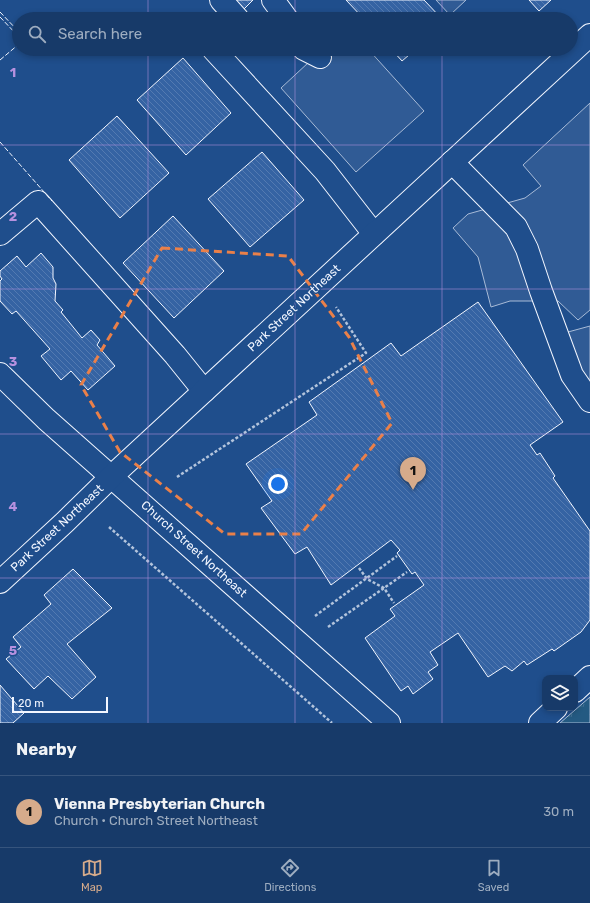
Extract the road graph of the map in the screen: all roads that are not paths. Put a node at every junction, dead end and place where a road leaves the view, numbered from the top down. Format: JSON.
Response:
{"nodes":[{"id":1,"x":221,"y":0,"type":"edge"},
{"id":2,"x":273,"y":0,"type":"edge"},
{"id":3,"x":232,"y":12,"type":"edge"},
{"id":4,"x":282,"y":12,"type":"edge"},
{"id":5,"x":590,"y":35,"type":"edge"},
{"id":6,"x":578,"y":46,"type":"edge"},
{"id":7,"x":219,"y":56,"type":"edge"},
{"id":8,"x":567,"y":56,"type":"edge"},
{"id":9,"x":452,"y":162,"type":"junction"},
{"id":10,"x":0,"y":234,"type":"edge"},
{"id":11,"x":374,"y":234,"type":"junction"},
{"id":12,"x":0,"y":374,"type":"edge"},
{"id":13,"x":204,"y":391,"type":"junction"},
{"id":14,"x":590,"y":401,"type":"edge"},
{"id":15,"x":112,"y":476,"type":"junction"},
{"id":16,"x":0,"y":582,"type":"edge"},
{"id":17,"x":590,"y":677,"type":"edge"},
{"id":18,"x":578,"y":688,"type":"edge"},
{"id":19,"x":553,"y":711,"type":"edge"},
{"id":20,"x":389,"y":723,"type":"edge"},
{"id":21,"x":540,"y":723,"type":"edge"}],
"edges":[{"from":1,"to":3,"type":"street"},
{"from":2,"to":4,"type":"street"},
{"from":5,"to":6,"type":"street","name":"Park Street Northeast"},
{"from":7,"to":11,"type":"street"},
{"from":8,"to":9,"type":"street","name":"Park Street Northeast"},
{"from":9,"to":11,"type":"street","name":"Park Street Northeast"},
{"from":9,"to":14,"type":"street"},
{"from":10,"to":13,"type":"street"},
{"from":11,"to":13,"type":"street","name":"Park Street Northeast"},
{"from":12,"to":15,"type":"street","name":"Church Street Northeast"},
{"from":13,"to":15,"type":"street","name":"Park Street Northeast"},
{"from":15,"to":16,"type":"street","name":"Park Street Northeast"},
{"from":15,"to":20,"type":"street","name":"Church Street Northeast"},
{"from":17,"to":18,"type":"street"},
{"from":19,"to":21,"type":"street"}]}
